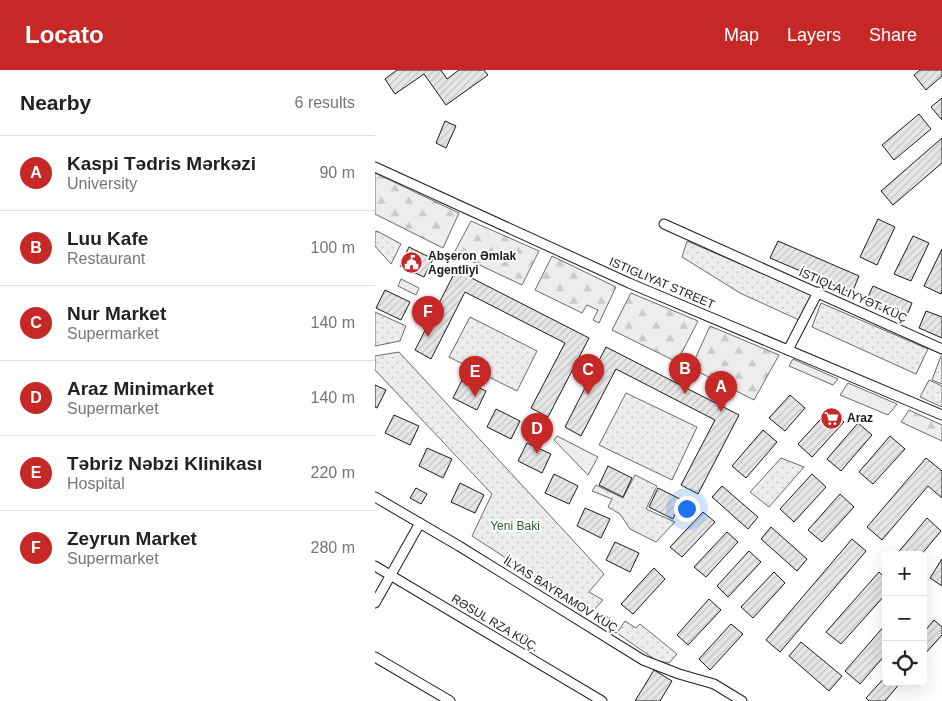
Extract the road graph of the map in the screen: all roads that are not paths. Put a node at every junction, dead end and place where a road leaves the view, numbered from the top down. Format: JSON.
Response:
{"nodes":[{"id":1,"x":375,"y":168,"type":"edge"},
{"id":2,"x":664,"y":224,"type":"dead end"},
{"id":3,"x":817,"y":292,"type":"junction"},
{"id":4,"x":942,"y":349,"type":"edge"},
{"id":5,"x":788,"y":350,"type":"junction"},
{"id":6,"x":942,"y":416,"type":"edge"},
{"id":7,"x":375,"y":496,"type":"edge"},
{"id":8,"x":420,"y":523,"type":"junction"},
{"id":9,"x":375,"y":566,"type":"edge"},
{"id":10,"x":391,"y":576,"type":"junction"},
{"id":11,"x":375,"y":603,"type":"edge"},
{"id":12,"x":375,"y":657,"type":"edge"},
{"id":13,"x":727,"y":697,"type":"edge"},
{"id":14,"x":450,"y":701,"type":"edge"},
{"id":15,"x":602,"y":701,"type":"edge"},
{"id":16,"x":742,"y":701,"type":"edge"}],
"edges":[{"from":1,"to":5,"type":"street","name":"ISTIGLIYAT STREET"},
{"from":2,"to":3,"type":"street","name":"İSTIQLALIYYƏT KÜÇ"},
{"from":3,"to":4,"type":"street","name":"İSTIQLALIYYƏT KÜÇ"},
{"from":3,"to":5,"type":"street"},
{"from":5,"to":6,"type":"street","name":"ISTIGLIYAT STREET"},
{"from":7,"to":8,"type":"street","name":"İLYAS BAYRAMOV KÜÇ."},
{"from":8,"to":10,"type":"street"},
{"from":8,"to":13,"type":"street","name":"İLYAS BAYRAMOV KÜÇ."},
{"from":9,"to":10,"type":"street","name":"RƏSUL RZA KÜÇ."},
{"from":10,"to":11,"type":"street"},
{"from":10,"to":15,"type":"street","name":"RƏSUL RZA KÜÇ."},
{"from":12,"to":14,"type":"street"},
{"from":13,"to":16,"type":"street","name":"İLYAS BAYRAMOV KÜÇ."}]}
